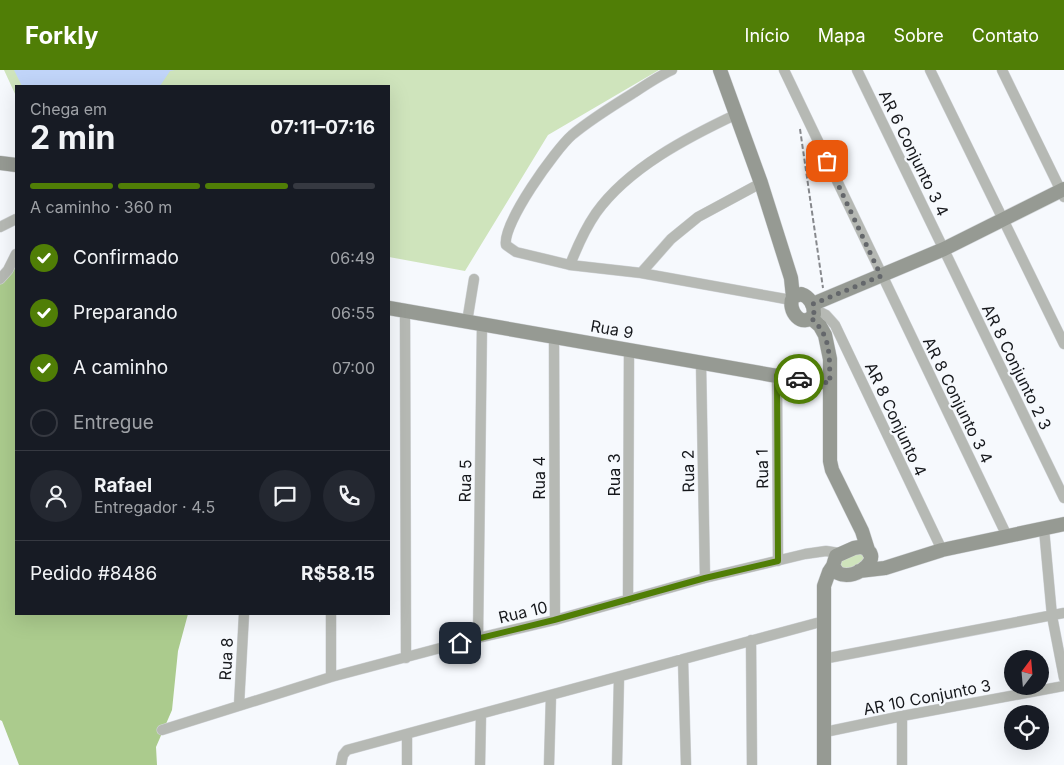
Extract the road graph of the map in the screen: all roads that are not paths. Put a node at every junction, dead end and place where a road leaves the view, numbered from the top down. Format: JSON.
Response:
{"nodes":[{"id":1,"x":672,"y":70,"type":"edge"},
{"id":2,"x":720,"y":70,"type":"edge"},
{"id":3,"x":784,"y":70,"type":"edge"},
{"id":4,"x":857,"y":70,"type":"edge"},
{"id":5,"x":930,"y":70,"type":"edge"},
{"id":6,"x":1002,"y":70,"type":"edge"},
{"id":7,"x":737,"y":114,"type":"junction"},
{"id":8,"x":0,"y":163,"type":"edge"},
{"id":9,"x":15,"y":165,"type":"edge"},
{"id":10,"x":761,"y":183,"type":"junction"},
{"id":11,"x":1063,"y":192,"type":"edge"},
{"id":12,"x":15,"y":220,"type":"edge"},
{"id":13,"x":1004,"y":220,"type":"junction"},
{"id":14,"x":0,"y":227,"type":"edge"},
{"id":15,"x":944,"y":249,"type":"junction"},
{"id":16,"x":15,"y":256,"type":"edge"},
{"id":17,"x":570,"y":265,"type":"junction"},
{"id":18,"x":641,"y":273,"type":"junction"},
{"id":19,"x":881,"y":276,"type":"junction"},
{"id":20,"x":474,"y":278,"type":"dead end"},
{"id":21,"x":0,"y":279,"type":"edge"},
{"id":22,"x":806,"y":304,"type":"junction"},
{"id":23,"x":390,"y":308,"type":"edge"},
{"id":24,"x":405,"y":311,"type":"junction"},
{"id":25,"x":467,"y":322,"type":"junction"},
{"id":26,"x":482,"y":324,"type":"junction"},
{"id":27,"x":554,"y":337,"type":"junction"},
{"id":28,"x":1064,"y":344,"type":"edge"},
{"id":29,"x":630,"y":350,"type":"junction"},
{"id":30,"x":701,"y":363,"type":"junction"},
{"id":31,"x":777,"y":376,"type":"junction"},
{"id":32,"x":830,"y":383,"type":"junction"},
{"id":33,"x":1064,"y":498,"type":"edge"},
{"id":34,"x":855,"y":521,"type":"junction"},
{"id":35,"x":1064,"y":524,"type":"edge"},
{"id":36,"x":1044,"y":529,"type":"junction"},
{"id":37,"x":1007,"y":536,"type":"junction"},
{"id":38,"x":854,"y":548,"type":"junction"},
{"id":39,"x":942,"y":550,"type":"junction"},
{"id":40,"x":870,"y":556,"type":"junction"},
{"id":41,"x":778,"y":561,"type":"junction"},
{"id":42,"x":835,"y":561,"type":"junction"},
{"id":43,"x":901,"y":562,"type":"junction"},
{"id":44,"x":852,"y":573,"type":"junction"},
{"id":45,"x":705,"y":578,"type":"junction"},
{"id":46,"x":823,"y":597,"type":"junction"},
{"id":47,"x":628,"y":600,"type":"junction"},
{"id":48,"x":1064,"y":613,"type":"edge"},
{"id":49,"x":244,"y":615,"type":"edge"},
{"id":50,"x":332,"y":615,"type":"edge"},
{"id":51,"x":1052,"y":616,"type":"junction"},
{"id":52,"x":554,"y":620,"type":"junction"},
{"id":53,"x":824,"y":621,"type":"junction"},
{"id":54,"x":478,"y":638,"type":"junction"},
{"id":55,"x":751,"y":640,"type":"junction"},
{"id":56,"x":406,"y":658,"type":"junction"},
{"id":57,"x":683,"y":659,"type":"junction"},
{"id":58,"x":823,"y":659,"type":"junction"},
{"id":59,"x":331,"y":677,"type":"junction"},
{"id":60,"x":618,"y":677,"type":"junction"},
{"id":61,"x":1064,"y":678,"type":"edge"},
{"id":62,"x":1064,"y":686,"type":"edge"},
{"id":63,"x":551,"y":695,"type":"junction"},
{"id":64,"x":239,"y":705,"type":"junction"},
{"id":65,"x":481,"y":714,"type":"junction"},
{"id":66,"x":902,"y":716,"type":"junction"},
{"id":67,"x":162,"y":730,"type":"dead end"},
{"id":68,"x":825,"y":732,"type":"junction"},
{"id":69,"x":407,"y":734,"type":"junction"},
{"id":70,"x":341,"y":765,"type":"edge"},
{"id":71,"x":407,"y":765,"type":"edge"},
{"id":72,"x":480,"y":765,"type":"edge"},
{"id":73,"x":549,"y":765,"type":"edge"},
{"id":74,"x":617,"y":765,"type":"edge"},
{"id":75,"x":686,"y":765,"type":"edge"},
{"id":76,"x":752,"y":765,"type":"edge"},
{"id":77,"x":824,"y":765,"type":"edge"},
{"id":78,"x":902,"y":765,"type":"edge"}],
"edges":[{"from":1,"to":17,"type":"street","name":"AR 8 Conjunto 4"},
{"from":2,"to":7,"type":"street"},
{"from":3,"to":19,"type":"street","name":"AR 8 Conjunto 3 4"},
{"from":4,"to":15,"type":"street","name":"AR 6 Conjunto 3 4"},
{"from":5,"to":13,"type":"street"},
{"from":6,"to":11,"type":"street"},
{"from":7,"to":10,"type":"street"},
{"from":7,"to":17,"type":"street"},
{"from":8,"to":9,"type":"street"},
{"from":10,"to":18,"type":"street"},
{"from":10,"to":22,"type":"street"},
{"from":11,"to":13,"type":"street"},
{"from":12,"to":14,"type":"street"},
{"from":13,"to":15,"type":"street"},
{"from":13,"to":28,"type":"street"},
{"from":15,"to":19,"type":"street"},
{"from":15,"to":33,"type":"street","name":"AR 8 Conjunto 2 3"},
{"from":16,"to":21,"type":"street"},
{"from":17,"to":18,"type":"street","name":"AR 8 Conjunto 4"},
{"from":18,"to":22,"type":"street","name":"AR 8 Conjunto 4"},
{"from":19,"to":22,"type":"street"},
{"from":19,"to":37,"type":"street","name":"AR 8 Conjunto 3 4"},
{"from":20,"to":25,"type":"street"},
{"from":22,"to":32,"type":"street"},
{"from":22,"to":39,"type":"street","name":"AR 8 Conjunto 4"},
{"from":23,"to":24,"type":"street","name":"Rua 9"},
{"from":24,"to":25,"type":"street","name":"Rua 9"},
{"from":24,"to":56,"type":"street"},
{"from":25,"to":26,"type":"street","name":"Rua 9"},
{"from":26,"to":27,"type":"street","name":"Rua 9"},
{"from":26,"to":54,"type":"street","name":"Rua 5"},
{"from":27,"to":29,"type":"street","name":"Rua 9"},
{"from":27,"to":52,"type":"street","name":"Rua 4"},
{"from":29,"to":30,"type":"street","name":"Rua 9"},
{"from":29,"to":47,"type":"street","name":"Rua 3"},
{"from":30,"to":31,"type":"street","name":"Rua 9"},
{"from":30,"to":45,"type":"street","name":"Rua 2"},
{"from":31,"to":32,"type":"street","name":"Rua 9"},
{"from":31,"to":41,"type":"street","name":"Rua 1"},
{"from":32,"to":34,"type":"street"},
{"from":34,"to":38,"type":"street"},
{"from":34,"to":40,"type":"street"},
{"from":35,"to":36,"type":"street"},
{"from":36,"to":37,"type":"street"},
{"from":36,"to":51,"type":"street"},
{"from":37,"to":39,"type":"street"},
{"from":38,"to":40,"type":"street"},
{"from":38,"to":42,"type":"street"},
{"from":39,"to":43,"type":"street"},
{"from":40,"to":43,"type":"street"},
{"from":40,"to":44,"type":"street"},
{"from":41,"to":42,"type":"street","name":"Rua 10"},
{"from":41,"to":45,"type":"street","name":"Rua 10"},
{"from":42,"to":44,"type":"street"},
{"from":42,"to":46,"type":"street"},
{"from":43,"to":44,"type":"street"},
{"from":44,"to":46,"type":"street"},
{"from":45,"to":47,"type":"street","name":"Rua 10"},
{"from":46,"to":53,"type":"street"},
{"from":47,"to":52,"type":"street","name":"Rua 10"},
{"from":48,"to":51,"type":"street"},
{"from":49,"to":64,"type":"street","name":"Rua 8"},
{"from":50,"to":59,"type":"street"},
{"from":51,"to":58,"type":"street"},
{"from":51,"to":61,"type":"street"},
{"from":52,"to":54,"type":"street","name":"Rua 10"},
{"from":53,"to":55,"type":"street"},
{"from":53,"to":58,"type":"street"},
{"from":54,"to":56,"type":"street","name":"Rua 10"},
{"from":55,"to":57,"type":"street"},
{"from":55,"to":76,"type":"street"},
{"from":56,"to":59,"type":"street","name":"Rua 10"},
{"from":57,"to":60,"type":"street"},
{"from":57,"to":75,"type":"street"},
{"from":58,"to":68,"type":"street"},
{"from":59,"to":64,"type":"street","name":"Rua 10"},
{"from":60,"to":63,"type":"street"},
{"from":60,"to":74,"type":"street"},
{"from":62,"to":66,"type":"street","name":"AR 10 Conjunto 3"},
{"from":63,"to":65,"type":"street"},
{"from":63,"to":73,"type":"street"},
{"from":64,"to":67,"type":"street","name":"Rua 10"},
{"from":65,"to":69,"type":"street"},
{"from":65,"to":72,"type":"street"},
{"from":66,"to":68,"type":"street","name":"AR 10 Conjunto 3"},
{"from":66,"to":78,"type":"street"},
{"from":68,"to":77,"type":"street"},
{"from":69,"to":70,"type":"street"},
{"from":69,"to":71,"type":"street"}]}
